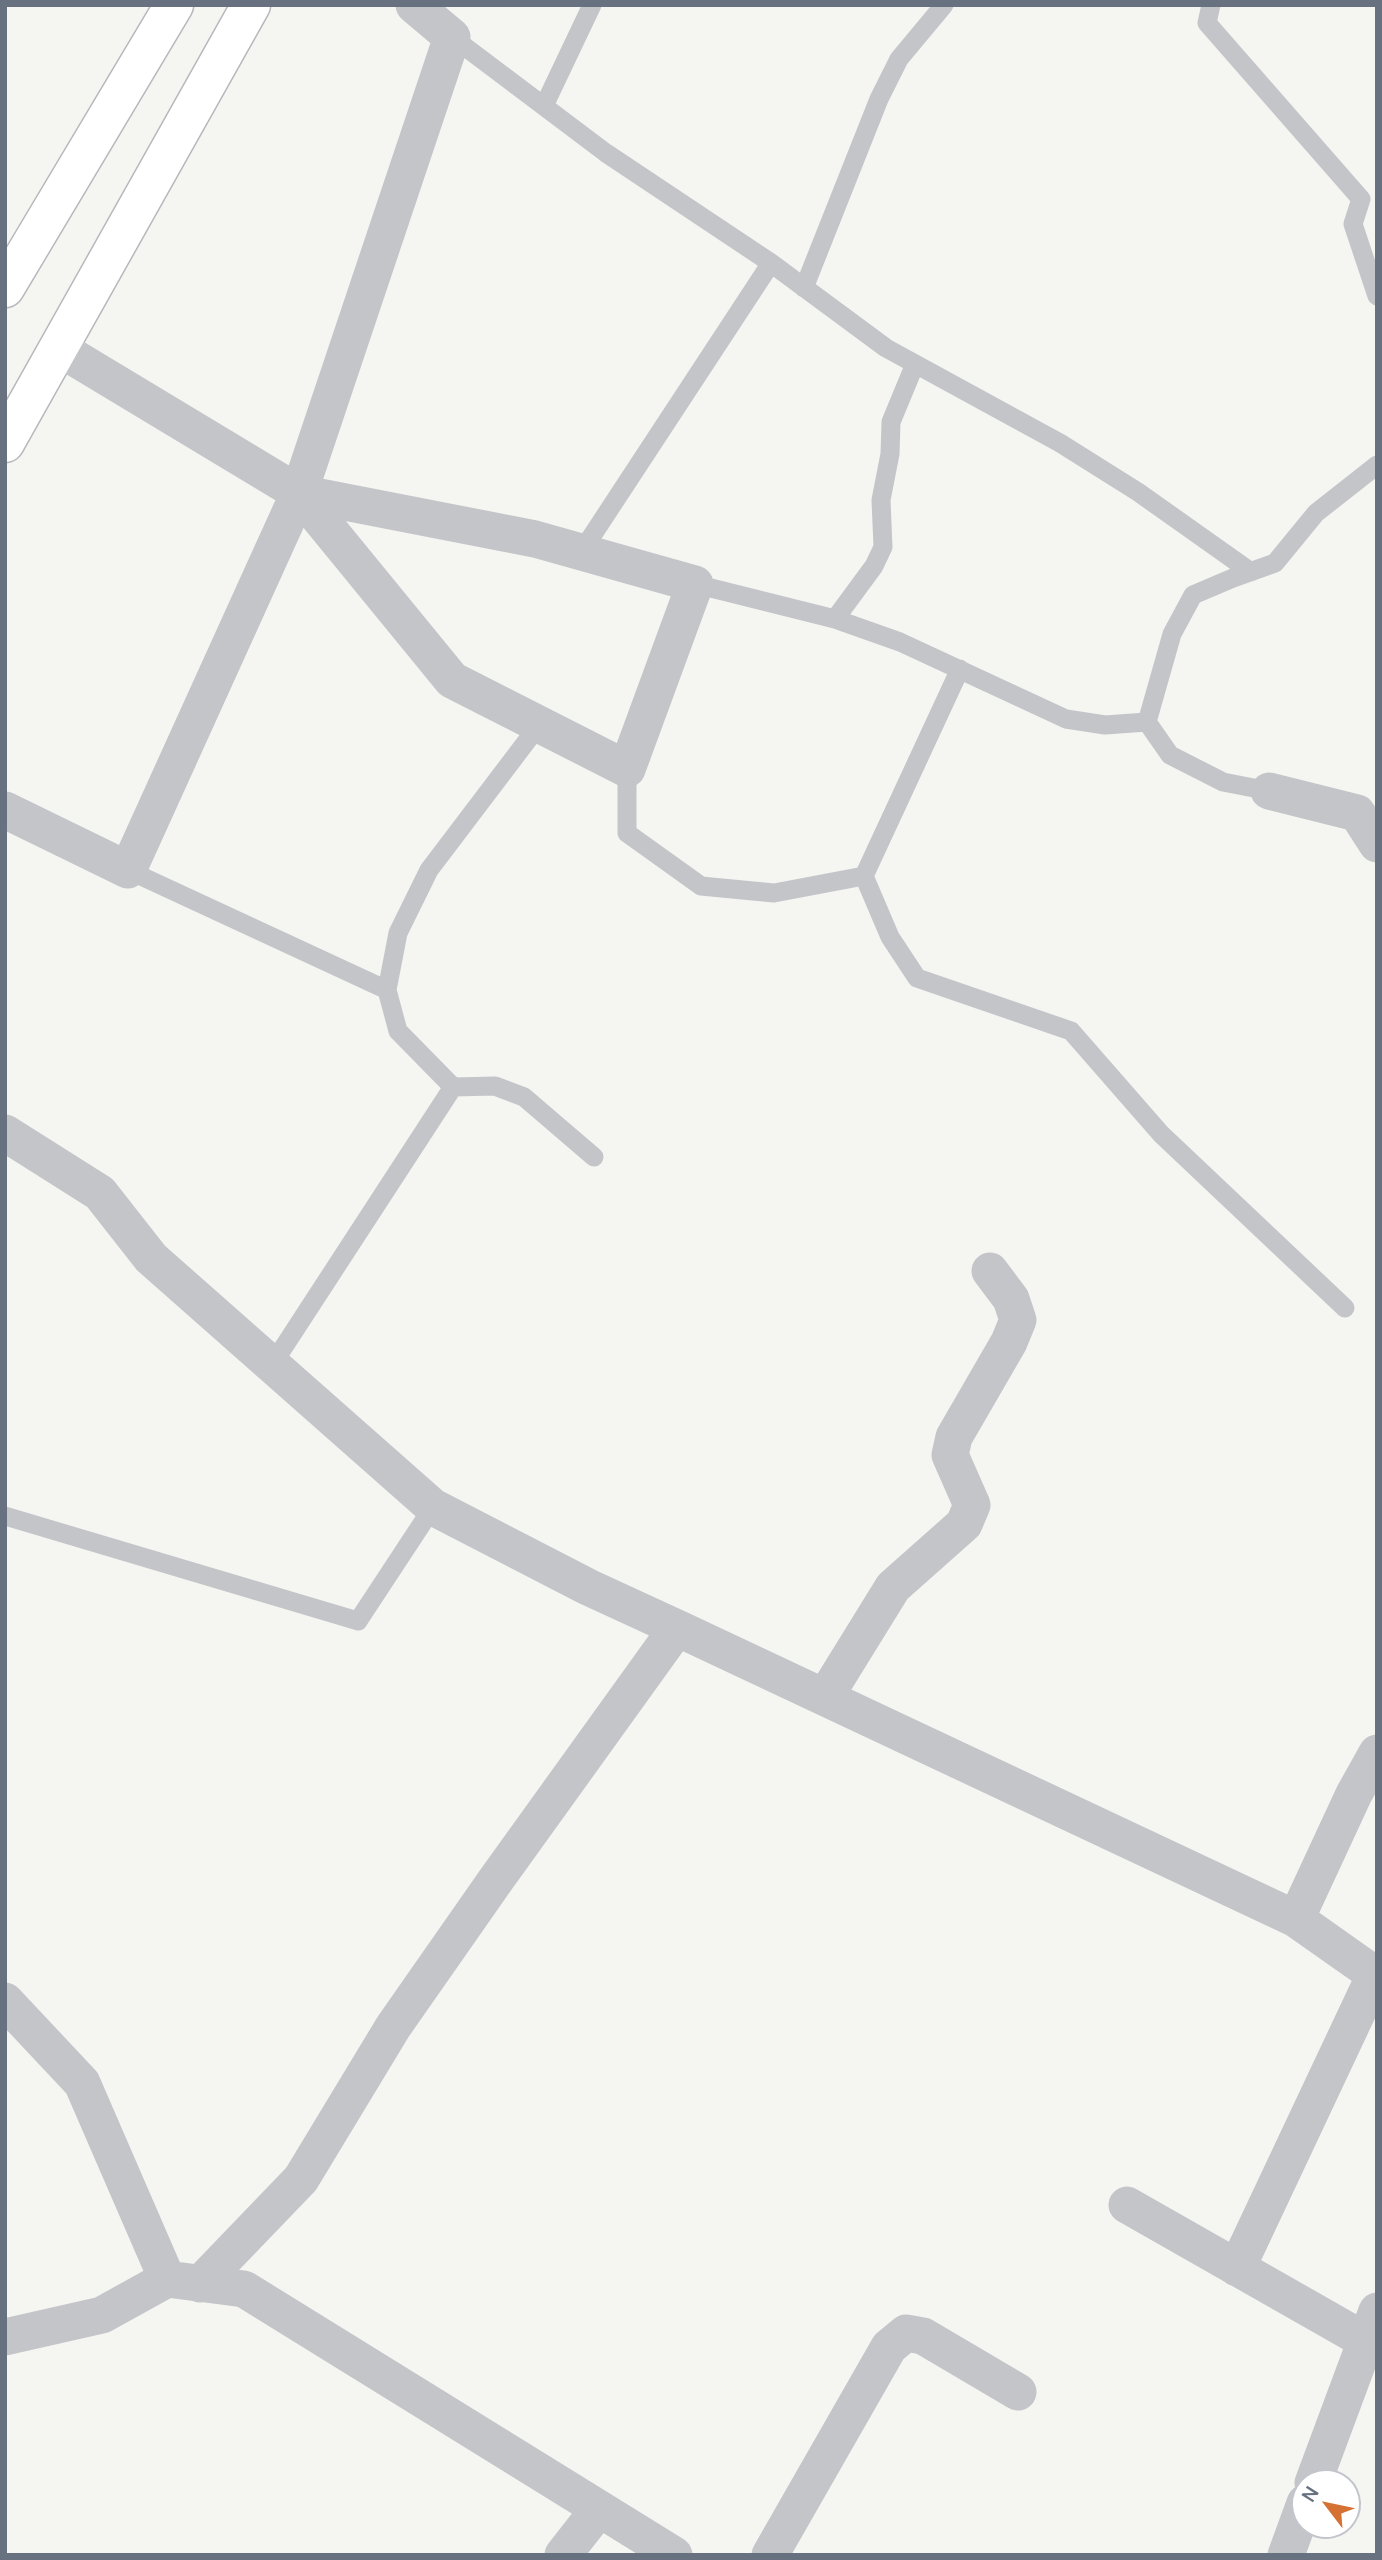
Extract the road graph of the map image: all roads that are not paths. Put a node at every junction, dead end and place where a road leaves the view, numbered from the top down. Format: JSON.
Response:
{"nodes":[{"id":1,"x":174,"y":5,"type":"edge"},
{"id":2,"x":251,"y":5,"type":"edge"},
{"id":3,"x":414,"y":5,"type":"edge"},
{"id":4,"x":592,"y":5,"type":"edge"},
{"id":5,"x":944,"y":5,"type":"edge"},
{"id":6,"x":1211,"y":5,"type":"edge"},
{"id":7,"x":452,"y":37,"type":"junction"},
{"id":8,"x":544,"y":106,"type":"junction"},
{"id":9,"x":771,"y":263,"type":"junction"},
{"id":10,"x":5,"y":288,"type":"edge"},
{"id":11,"x":804,"y":288,"type":"junction"},
{"id":12,"x":1377,"y":296,"type":"edge"},
{"id":13,"x":60,"y":349,"type":"junction"},
{"id":14,"x":915,"y":364,"type":"junction"},
{"id":15,"x":5,"y":443,"type":"edge"},
{"id":16,"x":1377,"y":465,"type":"edge"},
{"id":17,"x":299,"y":494,"type":"junction"},
{"id":18,"x":582,"y":551,"type":"junction"},
{"id":19,"x":1251,"y":572,"type":"junction"},
{"id":20,"x":695,"y":584,"type":"junction"},
{"id":21,"x":835,"y":619,"type":"junction"},
{"id":22,"x":960,"y":669,"type":"junction"},
{"id":23,"x":1147,"y":722,"type":"junction"},
{"id":24,"x":539,"y":725,"type":"junction"},
{"id":25,"x":626,"y":769,"type":"junction"},
{"id":26,"x":1269,"y":791,"type":"joint"},
{"id":27,"x":5,"y":810,"type":"edge"},
{"id":28,"x":1377,"y":844,"type":"edge"},
{"id":29,"x":128,"y":870,"type":"junction"},
{"id":30,"x":864,"y":876,"type":"junction"},
{"id":31,"x":387,"y":990,"type":"junction"},
{"id":32,"x":453,"y":1087,"type":"junction"},
{"id":33,"x":5,"y":1133,"type":"edge"},
{"id":34,"x":594,"y":1157,"type":"dead end"},
{"id":35,"x":990,"y":1271,"type":"dead end"},
{"id":36,"x":1345,"y":1308,"type":"dead end"},
{"id":37,"x":272,"y":1365,"type":"junction"},
{"id":38,"x":433,"y":1507,"type":"junction"},
{"id":39,"x":5,"y":1516,"type":"edge"},
{"id":40,"x":677,"y":1628,"type":"junction"},
{"id":41,"x":825,"y":1697,"type":"junction"},
{"id":42,"x":1377,"y":1753,"type":"edge"},
{"id":43,"x":1296,"y":1919,"type":"junction"},
{"id":44,"x":1376,"y":1976,"type":"edge"},
{"id":45,"x":5,"y":2001,"type":"edge"},
{"id":46,"x":1127,"y":2206,"type":"dead end"},
{"id":47,"x":1237,"y":2268,"type":"junction"},
{"id":48,"x":184,"y":2281,"type":"junction"},
{"id":49,"x":1371,"y":2326,"type":"edge"},
{"id":50,"x":5,"y":2337,"type":"edge"},
{"id":51,"x":1018,"y":2392,"type":"dead end"},
{"id":52,"x":1317,"y":2469,"type":"edge"},
{"id":53,"x":599,"y":2509,"type":"junction"},
{"id":54,"x":563,"y":2555,"type":"edge"},
{"id":55,"x":674,"y":2555,"type":"edge"},
{"id":56,"x":770,"y":2555,"type":"edge"}],
"edges":[{"from":1,"to":10,"type":"main road"},
{"from":2,"to":13,"type":"main road"},
{"from":3,"to":7,"type":"street"},
{"from":4,"to":8,"type":"lane"},
{"from":5,"to":11,"type":"lane"},
{"from":6,"to":12,"type":"lane"},
{"from":7,"to":8,"type":"lane"},
{"from":7,"to":17,"type":"street"},
{"from":8,"to":9,"type":"lane"},
{"from":9,"to":11,"type":"lane"},
{"from":9,"to":18,"type":"lane"},
{"from":11,"to":14,"type":"lane"},
{"from":13,"to":15,"type":"main road"},
{"from":13,"to":17,"type":"street"},
{"from":14,"to":19,"type":"lane"},
{"from":14,"to":21,"type":"lane"},
{"from":16,"to":19,"type":"lane"},
{"from":17,"to":18,"type":"street"},
{"from":17,"to":24,"type":"street"},
{"from":17,"to":29,"type":"street"},
{"from":18,"to":20,"type":"street"},
{"from":19,"to":23,"type":"lane"},
{"from":20,"to":21,"type":"lane"},
{"from":20,"to":25,"type":"street"},
{"from":21,"to":22,"type":"lane"},
{"from":22,"to":23,"type":"lane"},
{"from":22,"to":30,"type":"lane"},
{"from":23,"to":26,"type":"lane"},
{"from":24,"to":25,"type":"street"},
{"from":24,"to":31,"type":"lane"},
{"from":25,"to":30,"type":"lane"},
{"from":26,"to":28,"type":"street"},
{"from":27,"to":29,"type":"street"},
{"from":29,"to":31,"type":"lane"},
{"from":30,"to":36,"type":"lane"},
{"from":31,"to":32,"type":"lane"},
{"from":32,"to":34,"type":"lane"},
{"from":32,"to":37,"type":"lane"},
{"from":33,"to":37,"type":"street"},
{"from":35,"to":41,"type":"street"},
{"from":37,"to":38,"type":"street"},
{"from":38,"to":39,"type":"lane"},
{"from":38,"to":40,"type":"street"},
{"from":40,"to":41,"type":"street"},
{"from":40,"to":48,"type":"street"},
{"from":41,"to":43,"type":"street"},
{"from":42,"to":43,"type":"street"},
{"from":43,"to":44,"type":"street"},
{"from":44,"to":47,"type":"street"},
{"from":45,"to":48,"type":"street"},
{"from":46,"to":47,"type":"street"},
{"from":47,"to":49,"type":"street"},
{"from":48,"to":50,"type":"street"},
{"from":48,"to":53,"type":"street"},
{"from":49,"to":52,"type":"street"},
{"from":51,"to":56,"type":"street"},
{"from":53,"to":54,"type":"street"},
{"from":53,"to":55,"type":"street"}]}
